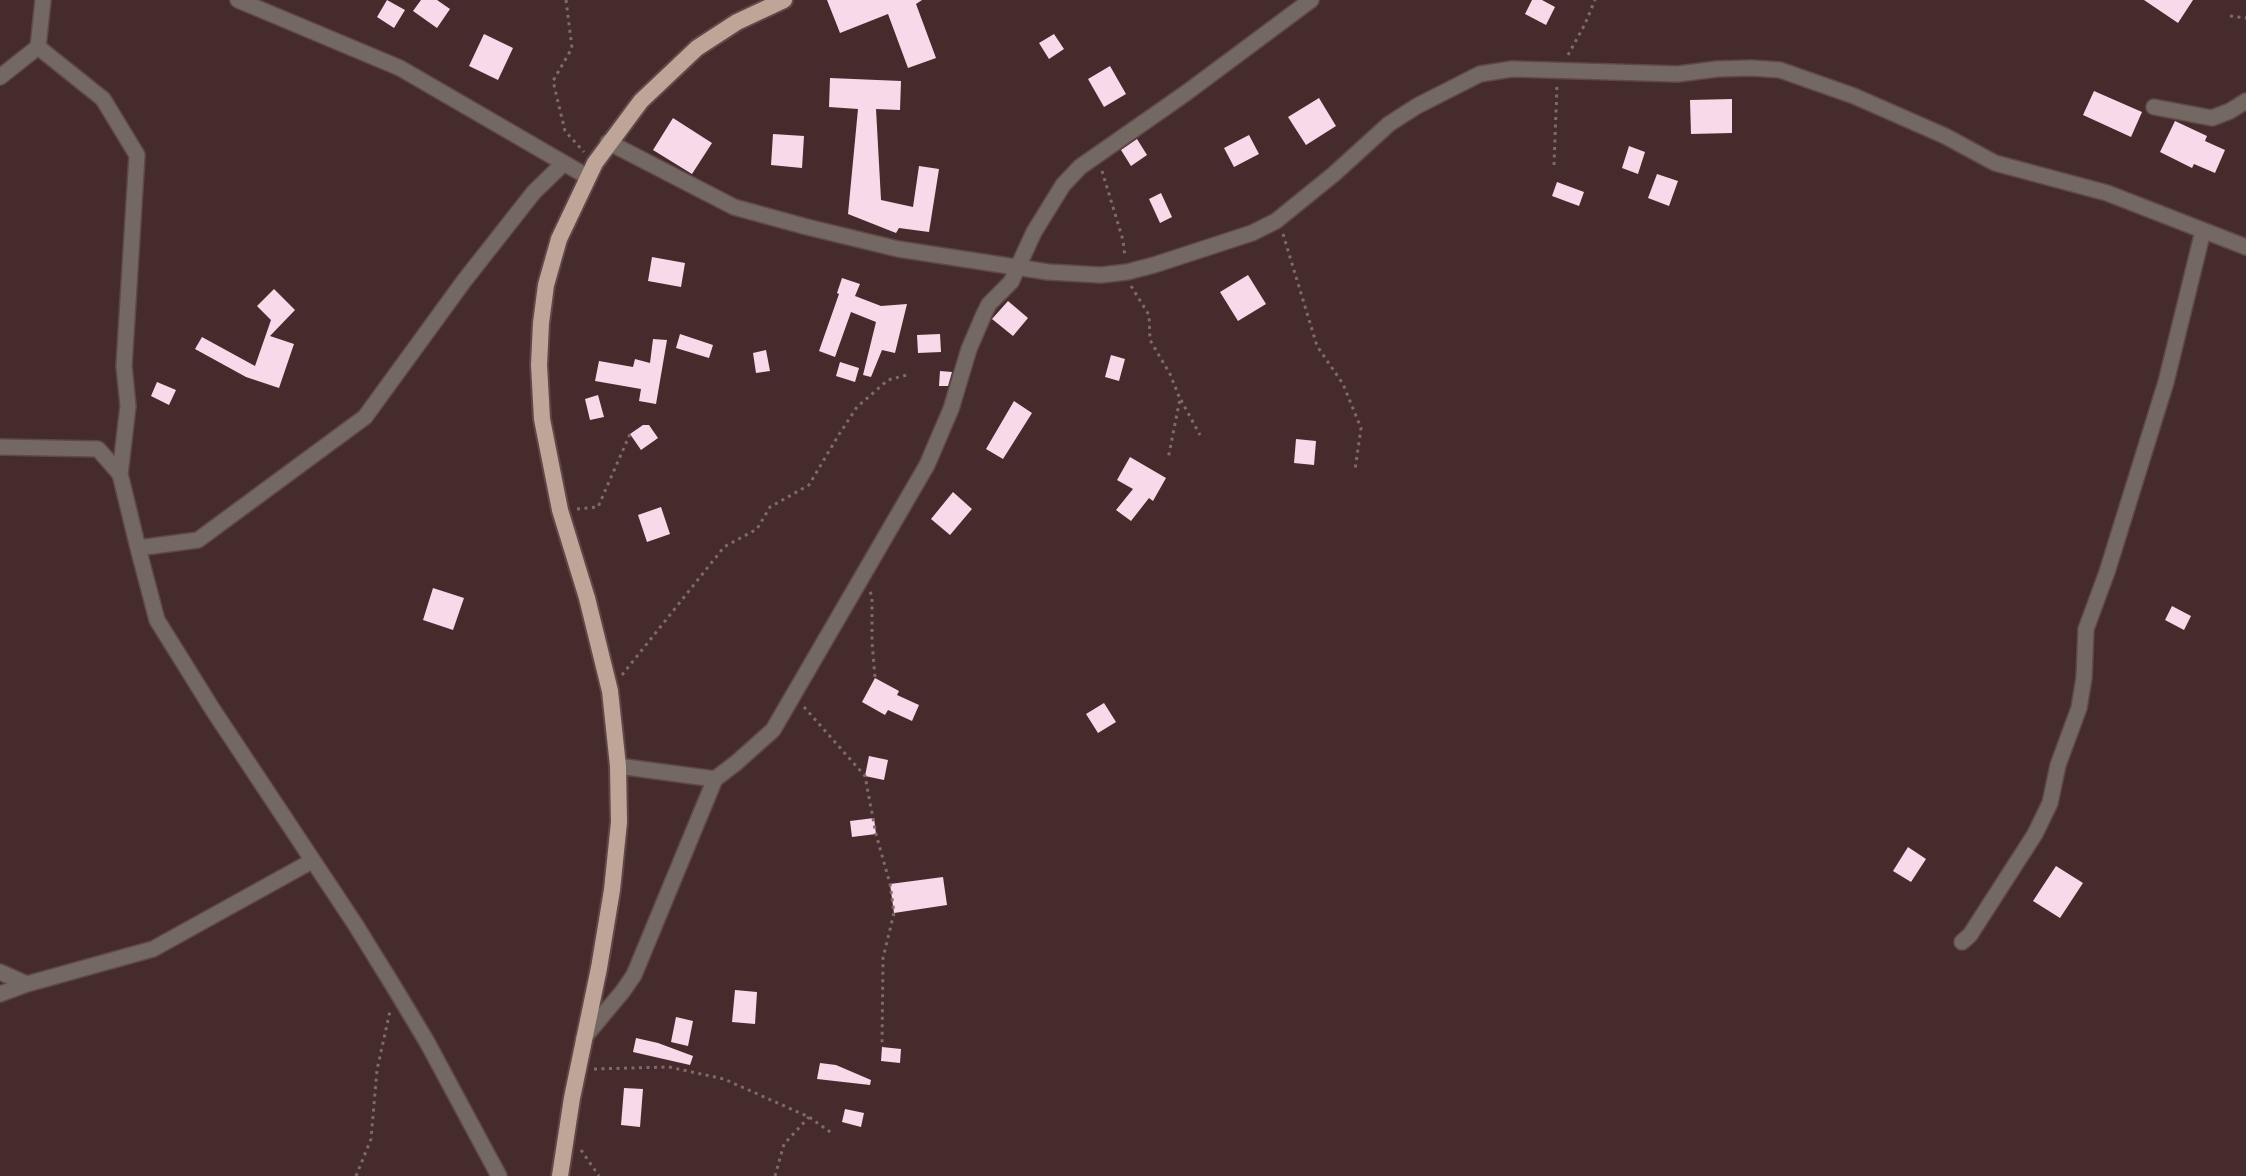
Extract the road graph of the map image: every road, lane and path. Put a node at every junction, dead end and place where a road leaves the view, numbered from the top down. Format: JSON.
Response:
{"nodes":[{"id":1,"x":43,"y":0,"type":"edge"},
{"id":2,"x":238,"y":0,"type":"edge"},
{"id":3,"x":566,"y":0,"type":"edge"},
{"id":4,"x":783,"y":0,"type":"edge"},
{"id":5,"x":1311,"y":0,"type":"edge"},
{"id":6,"x":2230,"y":16,"type":"dead end"},
{"id":7,"x":2246,"y":18,"type":"edge"},
{"id":8,"x":38,"y":47,"type":"junction"},
{"id":9,"x":0,"y":77,"type":"edge"},
{"id":10,"x":2246,"y":101,"type":"edge"},
{"id":11,"x":2154,"y":107,"type":"dead end"},
{"id":12,"x":608,"y":142,"type":"junction"},
{"id":13,"x":1098,"y":154,"type":"junction"},
{"id":14,"x":564,"y":164,"type":"junction"},
{"id":15,"x":591,"y":170,"type":"junction"},
{"id":16,"x":1276,"y":221,"type":"junction"},
{"id":17,"x":2203,"y":231,"type":"junction"},
{"id":18,"x":2246,"y":246,"type":"edge"},
{"id":19,"x":1018,"y":266,"type":"junction"},
{"id":20,"x":1127,"y":272,"type":"junction"},
{"id":21,"x":907,"y":375,"type":"dead end"},
{"id":22,"x":1180,"y":399,"type":"junction"},
{"id":23,"x":630,"y":434,"type":"dead end"},
{"id":24,"x":1200,"y":435,"type":"dead end"},
{"id":25,"x":0,"y":447,"type":"edge"},
{"id":26,"x":1168,"y":459,"type":"dead end"},
{"id":27,"x":1355,"y":470,"type":"dead end"},
{"id":28,"x":120,"y":474,"type":"junction"},
{"id":29,"x":560,"y":510,"type":"junction"},
{"id":30,"x":138,"y":548,"type":"junction"},
{"id":31,"x":860,"y":578,"type":"junction"},
{"id":32,"x":875,"y":678,"type":"dead end"},
{"id":33,"x":610,"y":691,"type":"junction"},
{"id":34,"x":794,"y":695,"type":"junction"},
{"id":35,"x":618,"y":766,"type":"junction"},
{"id":36,"x":715,"y":779,"type":"junction"},
{"id":37,"x":312,"y":861,"type":"junction"},
{"id":38,"x":1962,"y":942,"type":"dead end"},
{"id":39,"x":0,"y":972,"type":"edge"},
{"id":40,"x":27,"y":984,"type":"junction"},
{"id":41,"x":394,"y":987,"type":"junction"},
{"id":42,"x":0,"y":994,"type":"edge"},
{"id":43,"x":584,"y":1039,"type":"junction"},
{"id":44,"x":882,"y":1047,"type":"dead end"},
{"id":45,"x":577,"y":1069,"type":"junction"},
{"id":46,"x":808,"y":1117,"type":"junction"},
{"id":47,"x":833,"y":1134,"type":"dead end"},
{"id":48,"x":356,"y":1176,"type":"edge"},
{"id":49,"x":499,"y":1176,"type":"edge"},
{"id":50,"x":560,"y":1176,"type":"edge"},
{"id":51,"x":775,"y":1176,"type":"edge"}],
"edges":[{"from":1,"to":8,"type":"street"},
{"from":2,"to":14,"type":"street"},
{"from":3,"to":15,"type":"path"},
{"from":4,"to":12,"type":"highway"},
{"from":5,"to":13,"type":"street"},
{"from":6,"to":7,"type":"path"},
{"from":8,"to":9,"type":"street"},
{"from":8,"to":28,"type":"street"},
{"from":10,"to":11,"type":"street"},
{"from":12,"to":15,"type":"highway"},
{"from":12,"to":19,"type":"street"},
{"from":13,"to":19,"type":"street"},
{"from":13,"to":20,"type":"path"},
{"from":14,"to":15,"type":"street"},
{"from":14,"to":30,"type":"street"},
{"from":15,"to":29,"type":"highway"},
{"from":16,"to":17,"type":"street"},
{"from":16,"to":20,"type":"street"},
{"from":16,"to":27,"type":"path"},
{"from":17,"to":18,"type":"street"},
{"from":17,"to":38,"type":"street"},
{"from":19,"to":20,"type":"street"},
{"from":19,"to":31,"type":"street"},
{"from":20,"to":22,"type":"path"},
{"from":21,"to":33,"type":"path"},
{"from":22,"to":24,"type":"path"},
{"from":22,"to":26,"type":"path"},
{"from":23,"to":29,"type":"path"},
{"from":25,"to":28,"type":"street"},
{"from":28,"to":30,"type":"street"},
{"from":29,"to":33,"type":"highway"},
{"from":30,"to":37,"type":"street"},
{"from":31,"to":32,"type":"path"},
{"from":31,"to":34,"type":"street"},
{"from":33,"to":35,"type":"highway"},
{"from":34,"to":36,"type":"street"},
{"from":34,"to":44,"type":"path"},
{"from":35,"to":36,"type":"street"},
{"from":35,"to":43,"type":"highway"},
{"from":36,"to":43,"type":"street"},
{"from":37,"to":40,"type":"street"},
{"from":37,"to":41,"type":"street"},
{"from":39,"to":40,"type":"street"},
{"from":40,"to":42,"type":"street"},
{"from":41,"to":48,"type":"path"},
{"from":41,"to":49,"type":"street"},
{"from":43,"to":45,"type":"highway"},
{"from":45,"to":46,"type":"path"},
{"from":45,"to":50,"type":"highway"},
{"from":46,"to":47,"type":"path"},
{"from":46,"to":51,"type":"path"}]}
